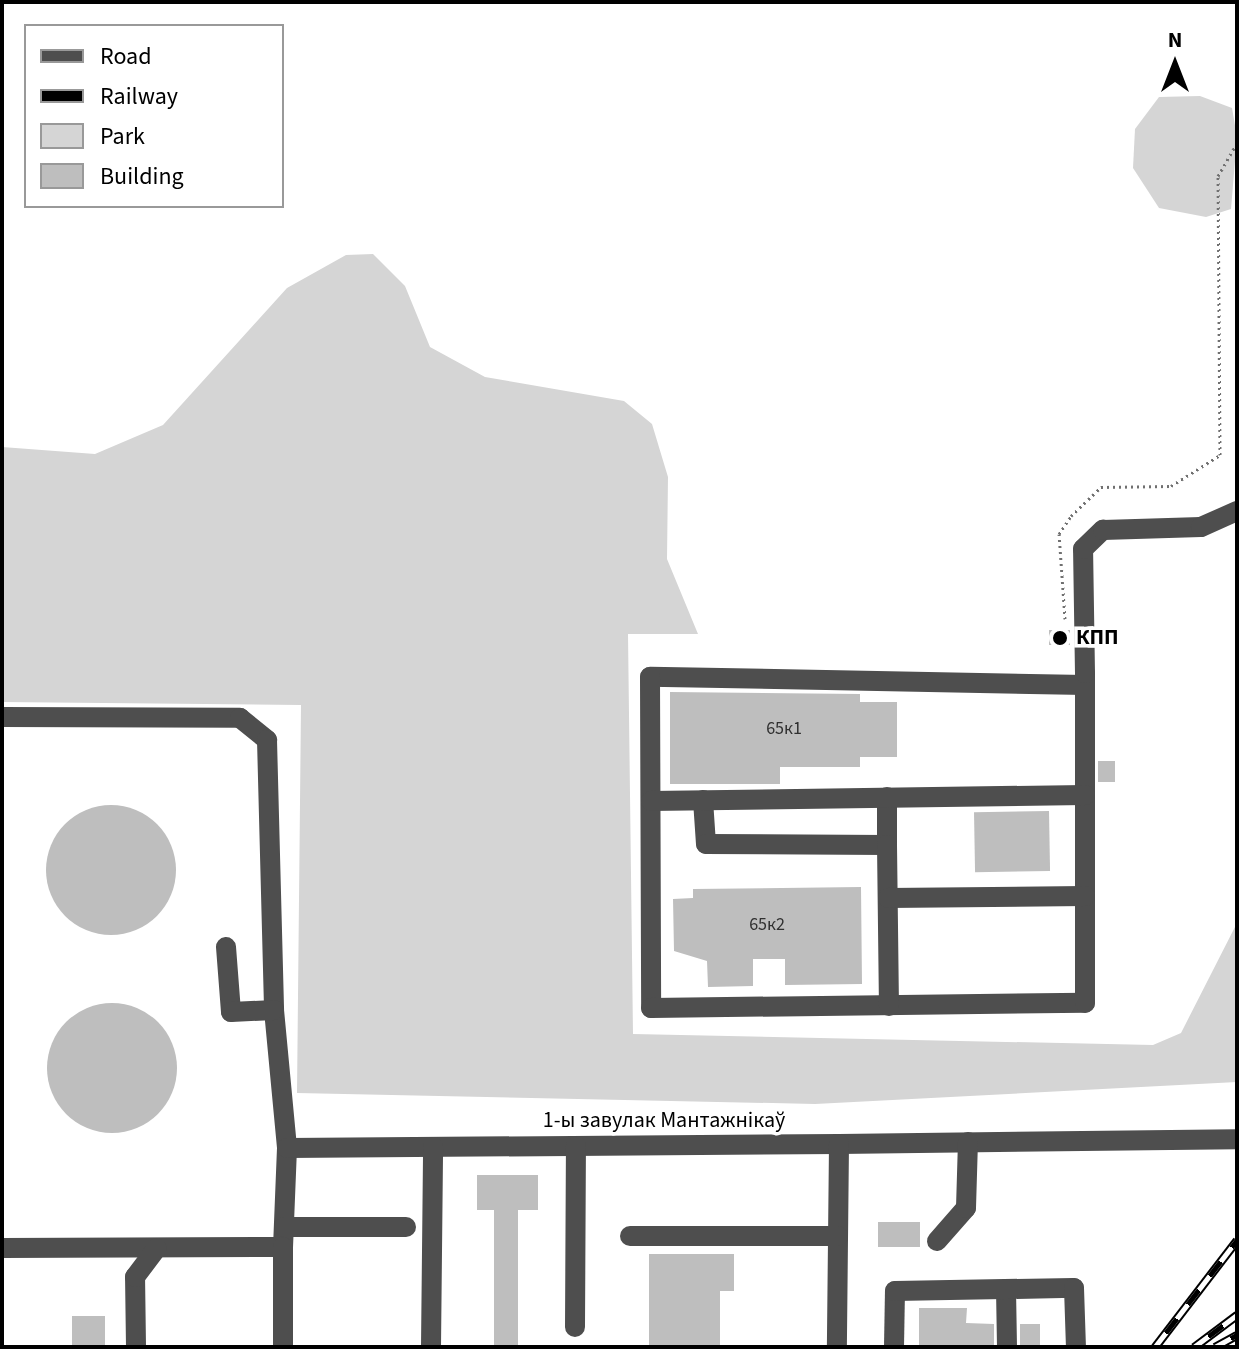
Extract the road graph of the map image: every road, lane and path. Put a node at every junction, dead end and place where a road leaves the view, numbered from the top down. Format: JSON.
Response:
{"nodes":[{"id":1,"x":1237,"y":143,"type":"edge"},
{"id":2,"x":1237,"y":511,"type":"edge"},
{"id":3,"x":1084,"y":626,"type":"junction"},
{"id":4,"x":1085,"y":685,"type":"junction"},
{"id":5,"x":2,"y":717,"type":"edge"},
{"id":6,"x":1085,"y":795,"type":"junction"},
{"id":7,"x":887,"y":797,"type":"junction"},
{"id":8,"x":703,"y":800,"type":"junction"},
{"id":9,"x":651,"y":801,"type":"junction"},
{"id":10,"x":887,"y":845,"type":"junction"},
{"id":11,"x":1085,"y":896,"type":"junction"},
{"id":12,"x":888,"y":898,"type":"junction"},
{"id":13,"x":226,"y":947,"type":"dead end"},
{"id":14,"x":889,"y":1006,"type":"junction"},
{"id":15,"x":274,"y":1010,"type":"junction"},
{"id":16,"x":1237,"y":1139,"type":"edge"},
{"id":17,"x":968,"y":1142,"type":"junction"},
{"id":18,"x":839,"y":1144,"type":"junction"},
{"id":19,"x":576,"y":1146,"type":"junction"},
{"id":20,"x":433,"y":1147,"type":"junction"},
{"id":21,"x":287,"y":1148,"type":"junction"},
{"id":22,"x":406,"y":1227,"type":"dead end"},
{"id":23,"x":630,"y":1236,"type":"dead end"},
{"id":24,"x":838,"y":1236,"type":"junction"},
{"id":25,"x":283,"y":1237,"type":"junction"},
{"id":26,"x":937,"y":1241,"type":"dead end"},
{"id":27,"x":2,"y":1248,"type":"edge"},
{"id":28,"x":157,"y":1248,"type":"junction"},
{"id":29,"x":1006,"y":1289,"type":"junction"},
{"id":30,"x":575,"y":1327,"type":"dead end"},
{"id":31,"x":136,"y":1346,"type":"edge"},
{"id":32,"x":283,"y":1347,"type":"edge"},
{"id":33,"x":431,"y":1347,"type":"edge"},
{"id":34,"x":837,"y":1347,"type":"edge"},
{"id":35,"x":894,"y":1347,"type":"edge"},
{"id":36,"x":1007,"y":1347,"type":"edge"},
{"id":37,"x":1076,"y":1347,"type":"edge"}],
"edges":[{"from":1,"to":3,"type":"path"},
{"from":2,"to":3,"type":"street"},
{"from":3,"to":4,"type":"street"},
{"from":4,"to":6,"type":"street"},
{"from":4,"to":9,"type":"street"},
{"from":5,"to":15,"type":"street"},
{"from":6,"to":7,"type":"street"},
{"from":6,"to":11,"type":"street"},
{"from":7,"to":8,"type":"street"},
{"from":7,"to":10,"type":"street"},
{"from":8,"to":9,"type":"street"},
{"from":8,"to":10,"type":"street"},
{"from":9,"to":14,"type":"street"},
{"from":10,"to":12,"type":"street"},
{"from":11,"to":12,"type":"street"},
{"from":11,"to":14,"type":"street"},
{"from":12,"to":14,"type":"street"},
{"from":13,"to":15,"type":"street"},
{"from":15,"to":21,"type":"street"},
{"from":16,"to":17,"type":"street","name":"1-ы завулак Мантажнікаў"},
{"from":17,"to":18,"type":"street","name":"1-ы завулак Мантажнікаў"},
{"from":17,"to":26,"type":"street"},
{"from":18,"to":19,"type":"street","name":"1-ы завулак Мантажнікаў"},
{"from":18,"to":24,"type":"street"},
{"from":19,"to":20,"type":"street","name":"1-ы завулак Мантажнікаў"},
{"from":19,"to":30,"type":"street"},
{"from":20,"to":21,"type":"street","name":"1-ы завулак Мантажнікаў"},
{"from":20,"to":33,"type":"street"},
{"from":21,"to":25,"type":"street"},
{"from":22,"to":25,"type":"street"},
{"from":23,"to":24,"type":"street"},
{"from":24,"to":34,"type":"street"},
{"from":25,"to":28,"type":"street"},
{"from":25,"to":32,"type":"street"},
{"from":27,"to":28,"type":"street"},
{"from":28,"to":31,"type":"street"},
{"from":29,"to":35,"type":"street"},
{"from":29,"to":36,"type":"street"},
{"from":29,"to":37,"type":"street"}]}
